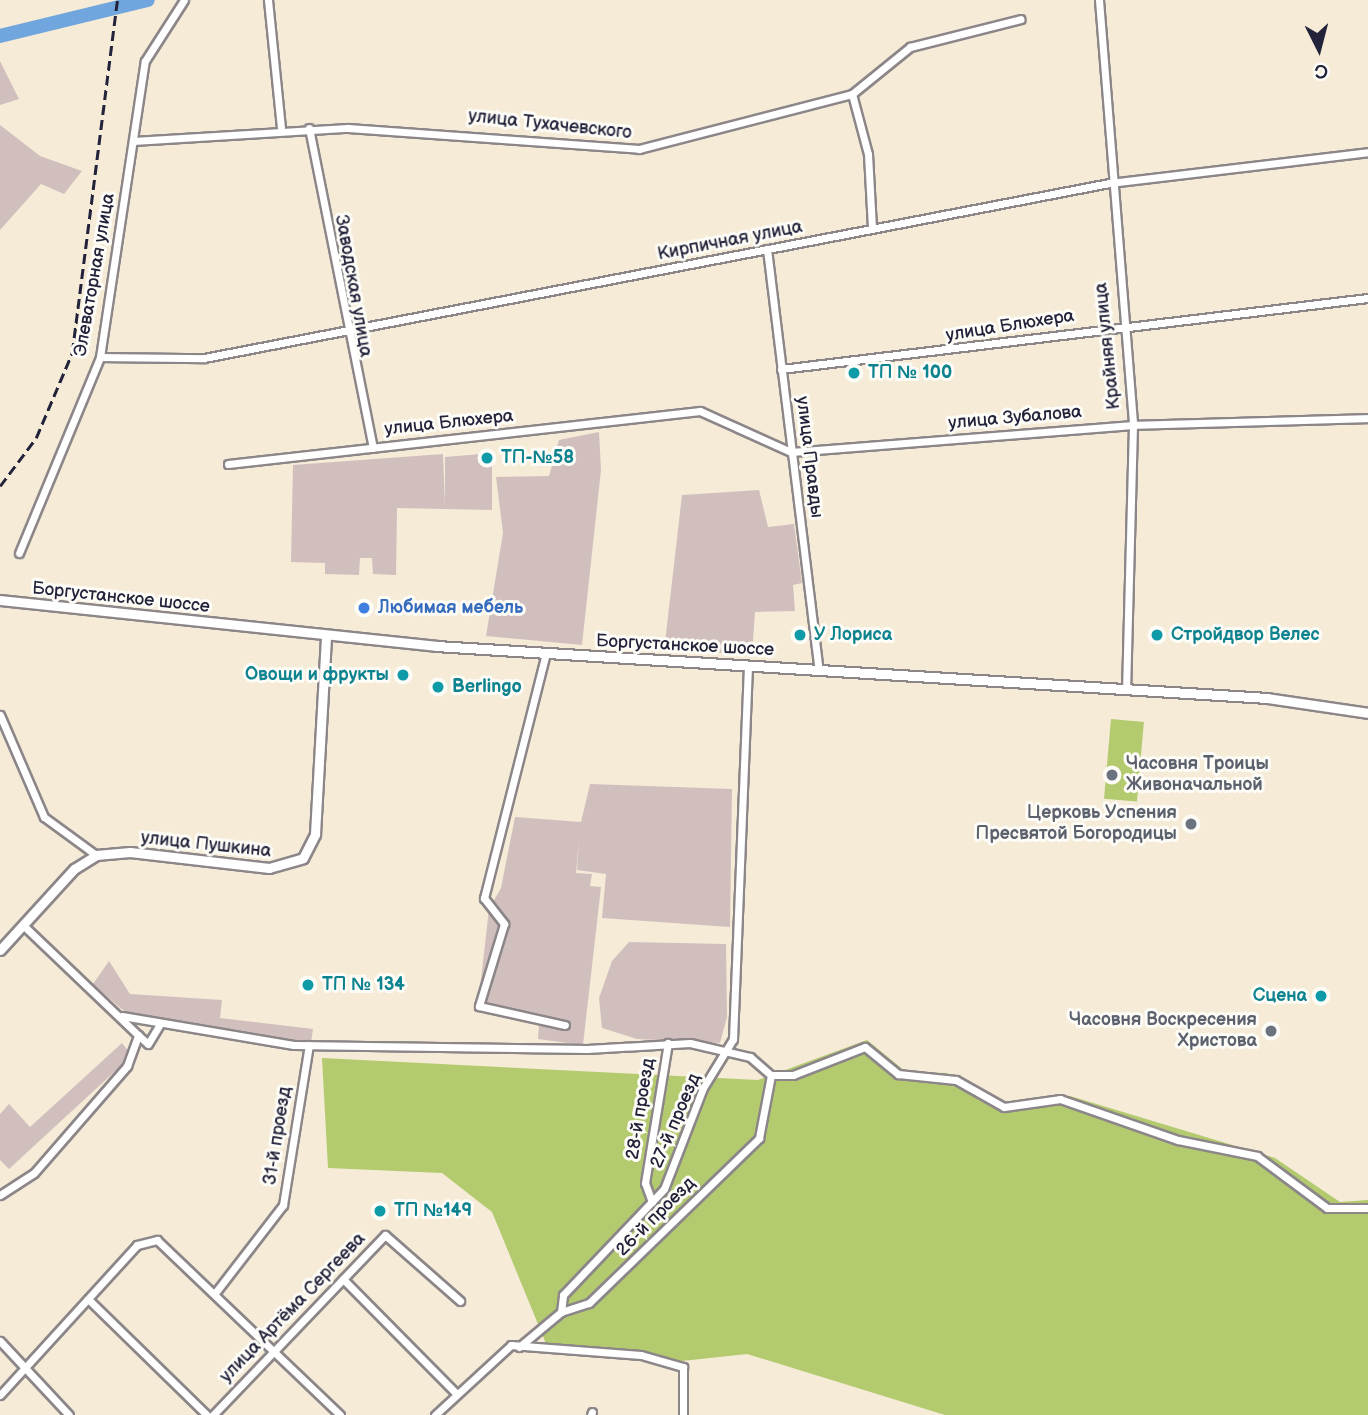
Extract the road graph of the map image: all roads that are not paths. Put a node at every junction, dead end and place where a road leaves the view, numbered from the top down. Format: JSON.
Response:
{"nodes":[{"id":1,"x":184,"y":0,"type":"edge"},
{"id":2,"x":268,"y":0,"type":"edge"},
{"id":3,"x":1099,"y":0,"type":"edge"},
{"id":4,"x":1021,"y":19,"type":"dead end"},
{"id":5,"x":852,"y":94,"type":"junction"},
{"id":6,"x":281,"y":127,"type":"junction"},
{"id":7,"x":309,"y":128,"type":"junction"},
{"id":8,"x":133,"y":141,"type":"junction"},
{"id":9,"x":1368,"y":152,"type":"edge"},
{"id":10,"x":1109,"y":183,"type":"junction"},
{"id":11,"x":872,"y":229,"type":"junction"},
{"id":12,"x":767,"y":249,"type":"junction"},
{"id":13,"x":1368,"y":298,"type":"edge"},
{"id":14,"x":1121,"y":324,"type":"junction"},
{"id":15,"x":346,"y":332,"type":"junction"},
{"id":16,"x":100,"y":357,"type":"junction"},
{"id":17,"x":781,"y":369,"type":"junction"},
{"id":18,"x":1368,"y":418,"type":"edge"},
{"id":19,"x":1133,"y":425,"type":"junction"},
{"id":20,"x":373,"y":448,"type":"junction"},
{"id":21,"x":792,"y":452,"type":"junction"},
{"id":22,"x":228,"y":464,"type":"dead end"},
{"id":23,"x":19,"y":553,"type":"dead end"},
{"id":24,"x":0,"y":600,"type":"edge"},
{"id":25,"x":326,"y":635,"type":"junction"},
{"id":26,"x":546,"y":653,"type":"junction"},
{"id":27,"x":748,"y":665,"type":"junction"},
{"id":28,"x":818,"y":670,"type":"junction"},
{"id":29,"x":1126,"y":689,"type":"junction"},
{"id":30,"x":1368,"y":713,"type":"edge"},
{"id":31,"x":0,"y":715,"type":"edge"},
{"id":32,"x":96,"y":855,"type":"junction"},
{"id":33,"x":23,"y":925,"type":"junction"},
{"id":34,"x":0,"y":950,"type":"edge"},
{"id":35,"x":122,"y":1016,"type":"junction"},
{"id":36,"x":160,"y":1024,"type":"junction"},
{"id":37,"x":565,"y":1025,"type":"dead end"},
{"id":38,"x":138,"y":1035,"type":"junction"},
{"id":39,"x":668,"y":1043,"type":"junction"},
{"id":40,"x":309,"y":1045,"type":"junction"},
{"id":41,"x":728,"y":1052,"type":"junction"},
{"id":42,"x":771,"y":1075,"type":"junction"},
{"id":43,"x":0,"y":1195,"type":"edge"},
{"id":44,"x":652,"y":1202,"type":"junction"},
{"id":45,"x":1368,"y":1208,"type":"edge"},
{"id":46,"x":343,"y":1279,"type":"junction"},
{"id":47,"x":215,"y":1293,"type":"junction"},
{"id":48,"x":88,"y":1299,"type":"junction"},
{"id":49,"x":460,"y":1301,"type":"dead end"},
{"id":50,"x":561,"y":1312,"type":"junction"},
{"id":51,"x":0,"y":1341,"type":"edge"},
{"id":52,"x":515,"y":1346,"type":"junction"},
{"id":53,"x":272,"y":1352,"type":"junction"},
{"id":54,"x":26,"y":1367,"type":"junction"},
{"id":55,"x":456,"y":1393,"type":"junction"},
{"id":56,"x":0,"y":1395,"type":"edge"},
{"id":57,"x":69,"y":1415,"type":"edge"},
{"id":58,"x":207,"y":1415,"type":"edge"},
{"id":59,"x":214,"y":1415,"type":"edge"},
{"id":60,"x":340,"y":1415,"type":"edge"},
{"id":61,"x":435,"y":1415,"type":"edge"},
{"id":62,"x":683,"y":1415,"type":"edge"}],
"edges":[{"from":1,"to":8,"type":"street","name":"Элеваторная улица"},
{"from":2,"to":6,"type":"street"},
{"from":3,"to":10,"type":"street","name":"Крайняя улица"},
{"from":4,"to":5,"type":"street","name":"улица Тухачевского"},
{"from":5,"to":7,"type":"street","name":"улица Тухачевского"},
{"from":5,"to":11,"type":"street"},
{"from":6,"to":7,"type":"street","name":"улица Тухачевского"},
{"from":6,"to":8,"type":"street","name":"улица Тухачевского"},
{"from":7,"to":15,"type":"street","name":"Заводская улица"},
{"from":8,"to":16,"type":"street","name":"Элеваторная улица"},
{"from":9,"to":10,"type":"street","name":"Кирпичная улица"},
{"from":10,"to":11,"type":"street","name":"Кирпичная улица"},
{"from":10,"to":14,"type":"street","name":"Крайняя улица"},
{"from":11,"to":12,"type":"street","name":"Кирпичная улица"},
{"from":12,"to":15,"type":"street","name":"Кирпичная улица"},
{"from":12,"to":17,"type":"street","name":"улица Правды"},
{"from":13,"to":14,"type":"street","name":"улица Блюхера"},
{"from":14,"to":17,"type":"street","name":"улица Блюхера"},
{"from":14,"to":19,"type":"street","name":"Крайняя улица"},
{"from":15,"to":16,"type":"street","name":"Кирпичная улица"},
{"from":15,"to":20,"type":"street","name":"Заводская улица"},
{"from":16,"to":23,"type":"street","name":"Элеваторная улица"},
{"from":17,"to":21,"type":"street","name":"улица Правды"},
{"from":18,"to":19,"type":"street","name":"улица Зубалова"},
{"from":19,"to":21,"type":"street","name":"улица Зубалова"},
{"from":19,"to":29,"type":"street","name":"Крайняя улица"},
{"from":20,"to":21,"type":"street","name":"улица Блюхера"},
{"from":20,"to":22,"type":"street","name":"улица Блюхера"},
{"from":21,"to":28,"type":"street","name":"улица Правды"},
{"from":24,"to":25,"type":"street","name":"Боргустанское шоссе"},
{"from":25,"to":26,"type":"street","name":"Боргустанское шоссе"},
{"from":25,"to":32,"type":"street","name":"улица Пушкина"},
{"from":26,"to":27,"type":"street","name":"Боргустанское шоссе"},
{"from":26,"to":37,"type":"street"},
{"from":27,"to":28,"type":"street","name":"Боргустанское шоссе"},
{"from":27,"to":41,"type":"street"},
{"from":28,"to":29,"type":"street","name":"Боргустанское шоссе"},
{"from":29,"to":30,"type":"street","name":"Боргустанское шоссе"},
{"from":31,"to":32,"type":"street"},
{"from":32,"to":33,"type":"street"},
{"from":33,"to":34,"type":"street"},
{"from":33,"to":35,"type":"street"},
{"from":35,"to":36,"type":"street"},
{"from":35,"to":38,"type":"street"},
{"from":36,"to":38,"type":"street"},
{"from":36,"to":40,"type":"street"},
{"from":38,"to":43,"type":"street"},
{"from":39,"to":40,"type":"street"},
{"from":39,"to":41,"type":"street"},
{"from":39,"to":44,"type":"street","name":"28-й проезд"},
{"from":40,"to":47,"type":"street","name":"31-й проезд"},
{"from":41,"to":42,"type":"street"},
{"from":41,"to":44,"type":"street","name":"27-й проезд"},
{"from":42,"to":45,"type":"street"},
{"from":42,"to":50,"type":"street","name":"26-й проезд"},
{"from":44,"to":50,"type":"street"},
{"from":46,"to":49,"type":"street","name":"улица Артёма Сергеева"},
{"from":46,"to":53,"type":"street","name":"улица Артёма Сергеева"},
{"from":46,"to":55,"type":"street"},
{"from":47,"to":48,"type":"street"},
{"from":47,"to":53,"type":"street"},
{"from":48,"to":54,"type":"street"},
{"from":48,"to":58,"type":"street"},
{"from":50,"to":52,"type":"street","name":"26-й проезд"},
{"from":51,"to":54,"type":"street"},
{"from":52,"to":55,"type":"street","name":"26-й проезд"},
{"from":52,"to":62,"type":"street"},
{"from":53,"to":59,"type":"street","name":"улица Артёма Сергеева"},
{"from":53,"to":60,"type":"street"},
{"from":54,"to":56,"type":"street"},
{"from":54,"to":57,"type":"street"},
{"from":55,"to":61,"type":"street","name":"26-й проезд"}]}
